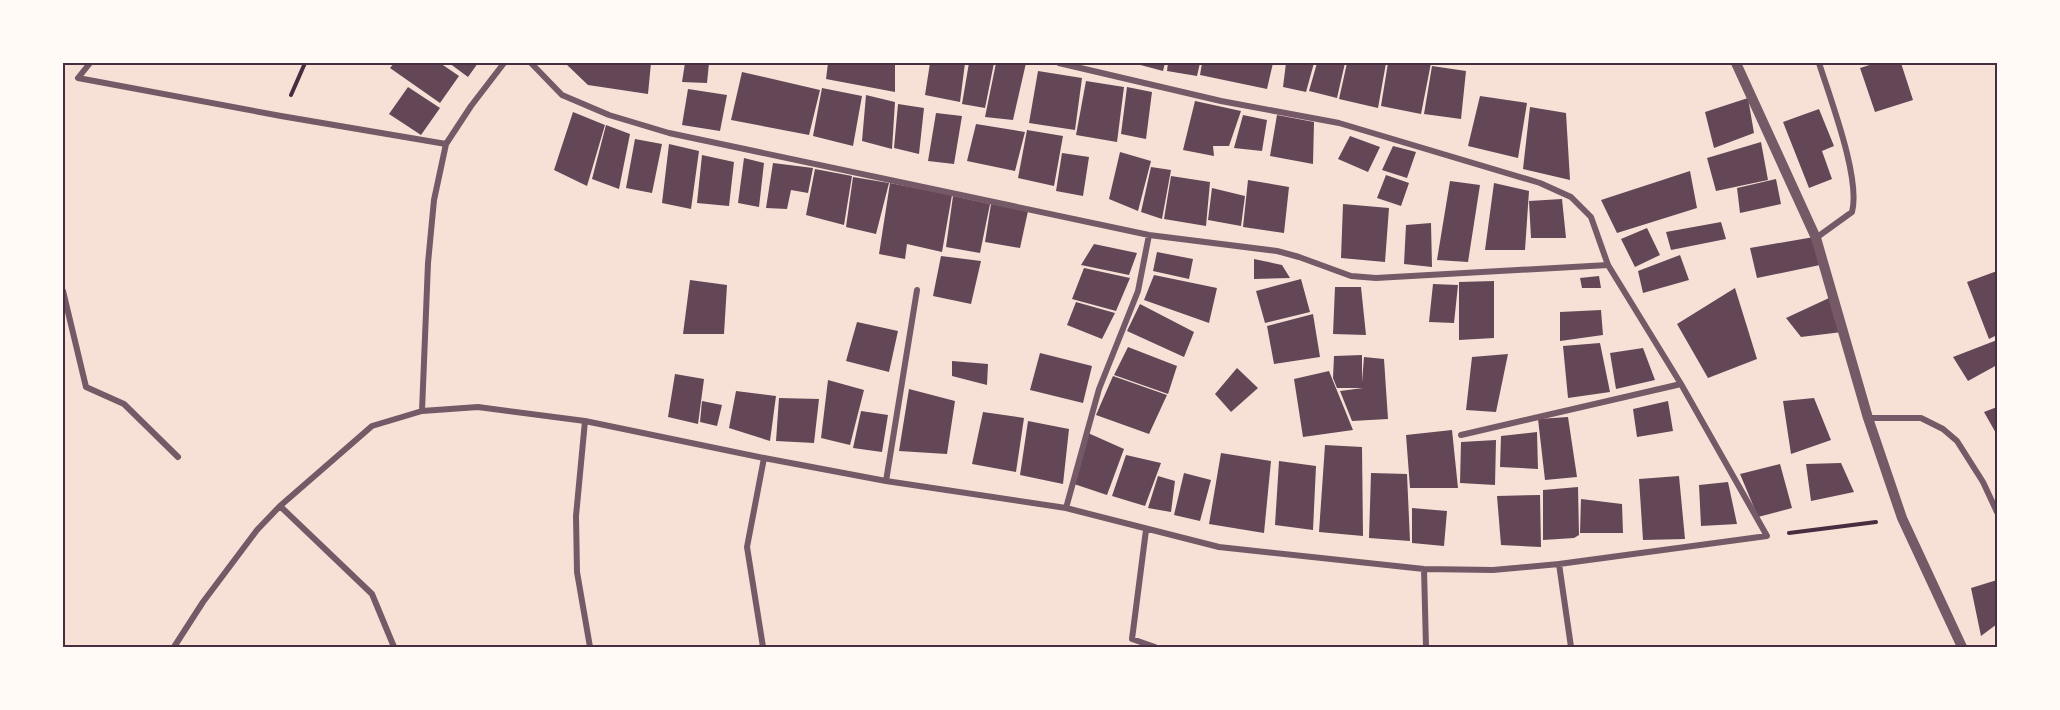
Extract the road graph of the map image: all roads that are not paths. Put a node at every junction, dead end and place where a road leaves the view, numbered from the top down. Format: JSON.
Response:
{"nodes":[{"id":1,"x":90,"y":63,"type":"edge"},
{"id":2,"x":504,"y":63,"type":"edge"},
{"id":3,"x":531,"y":63,"type":"edge"},
{"id":4,"x":1059,"y":63,"type":"edge"},
{"id":5,"x":1736,"y":63,"type":"edge"},
{"id":6,"x":1819,"y":63,"type":"edge"},
{"id":7,"x":446,"y":144,"type":"junction"},
{"id":8,"x":1149,"y":235,"type":"junction"},
{"id":9,"x":1816,"y":238,"type":"junction"},
{"id":10,"x":1608,"y":265,"type":"junction"},
{"id":11,"x":917,"y":290,"type":"dead end"},
{"id":12,"x":63,"y":291,"type":"edge"},
{"id":13,"x":1681,"y":384,"type":"junction"},
{"id":14,"x":422,"y":411,"type":"junction"},
{"id":15,"x":1868,"y":418,"type":"junction"},
{"id":16,"x":585,"y":421,"type":"junction"},
{"id":17,"x":1461,"y":435,"type":"dead end"},
{"id":18,"x":178,"y":457,"type":"dead end"},
{"id":19,"x":764,"y":459,"type":"junction"},
{"id":20,"x":886,"y":481,"type":"junction"},
{"id":21,"x":280,"y":506,"type":"junction"},
{"id":22,"x":1066,"y":508,"type":"junction"},
{"id":23,"x":1997,"y":512,"type":"edge"},
{"id":24,"x":1146,"y":530,"type":"junction"},
{"id":25,"x":1559,"y":564,"type":"junction"},
{"id":26,"x":1424,"y":569,"type":"junction"},
{"id":27,"x":174,"y":647,"type":"edge"},
{"id":28,"x":394,"y":647,"type":"edge"},
{"id":29,"x":590,"y":647,"type":"edge"},
{"id":30,"x":764,"y":647,"type":"edge"},
{"id":31,"x":1155,"y":647,"type":"edge"},
{"id":32,"x":1426,"y":647,"type":"edge"},
{"id":33,"x":1571,"y":647,"type":"edge"},
{"id":34,"x":1962,"y":647,"type":"edge"}],
"edges":[{"from":1,"to":7,"type":"street"},
{"from":2,"to":7,"type":"street"},
{"from":3,"to":8,"type":"street"},
{"from":4,"to":10,"type":"street"},
{"from":5,"to":9,"type":"street"},
{"from":6,"to":9,"type":"street"},
{"from":7,"to":14,"type":"street"},
{"from":8,"to":10,"type":"street"},
{"from":8,"to":22,"type":"street"},
{"from":9,"to":15,"type":"street"},
{"from":10,"to":13,"type":"street"},
{"from":11,"to":20,"type":"street"},
{"from":12,"to":18,"type":"street"},
{"from":13,"to":17,"type":"street"},
{"from":13,"to":25,"type":"street"},
{"from":14,"to":16,"type":"street"},
{"from":14,"to":21,"type":"street"},
{"from":15,"to":23,"type":"street"},
{"from":15,"to":34,"type":"street"},
{"from":16,"to":19,"type":"street"},
{"from":16,"to":29,"type":"street"},
{"from":19,"to":20,"type":"street"},
{"from":19,"to":30,"type":"street"},
{"from":20,"to":22,"type":"street"},
{"from":21,"to":27,"type":"street"},
{"from":21,"to":28,"type":"street"},
{"from":22,"to":24,"type":"street"},
{"from":24,"to":26,"type":"street"},
{"from":24,"to":31,"type":"street"},
{"from":25,"to":26,"type":"street"},
{"from":25,"to":33,"type":"street"},
{"from":26,"to":32,"type":"street"}]}
